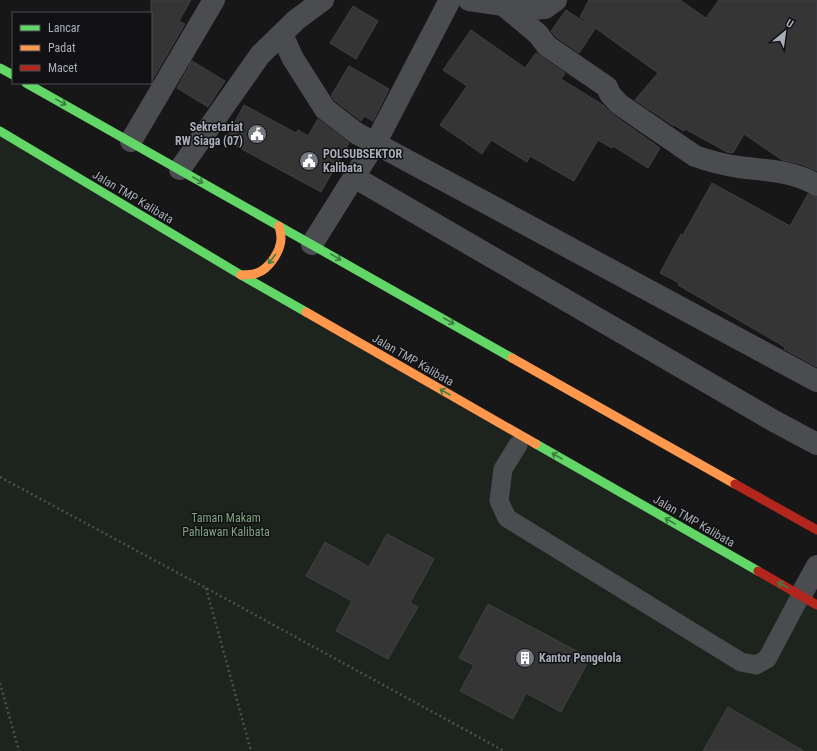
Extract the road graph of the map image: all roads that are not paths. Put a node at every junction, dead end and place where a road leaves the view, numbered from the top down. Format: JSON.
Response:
{"nodes":[{"id":1,"x":214,"y":0,"type":"edge"},
{"id":2,"x":323,"y":0,"type":"edge"},
{"id":3,"x":450,"y":0,"type":"edge"},
{"id":4,"x":469,"y":0,"type":"edge"},
{"id":5,"x":556,"y":0,"type":"edge"},
{"id":6,"x":502,"y":4,"type":"junction"},
{"id":7,"x":282,"y":34,"type":"junction"},
{"id":8,"x":0,"y":68,"type":"edge"},
{"id":9,"x":12,"y":75,"type":"edge"},
{"id":10,"x":28,"y":84,"type":"edge"},
{"id":11,"x":0,"y":131,"type":"edge"},
{"id":12,"x":131,"y":141,"type":"junction"},
{"id":13,"x":376,"y":142,"type":"junction"},
{"id":14,"x":180,"y":170,"type":"junction"},
{"id":15,"x":354,"y":177,"type":"junction"},
{"id":16,"x":817,"y":185,"type":"edge"},
{"id":17,"x":280,"y":226,"type":"junction"},
{"id":18,"x":312,"y":244,"type":"junction"},
{"id":19,"x":241,"y":275,"type":"junction"},
{"id":20,"x":817,"y":381,"type":"edge"},
{"id":21,"x":817,"y":444,"type":"edge"},
{"id":22,"x":518,"y":445,"type":"dead end"},
{"id":23,"x":817,"y":530,"type":"edge"},
{"id":24,"x":817,"y":566,"type":"edge"},
{"id":25,"x":809,"y":600,"type":"edge"}],
"edges":[{"from":1,"to":12,"type":"street"},
{"from":2,"to":7,"type":"street"},
{"from":3,"to":13,"type":"street"},
{"from":4,"to":6,"type":"street"},
{"from":5,"to":6,"type":"street"},
{"from":6,"to":16,"type":"street"},
{"from":7,"to":13,"type":"street"},
{"from":7,"to":14,"type":"street"},
{"from":8,"to":9,"type":"main road"},
{"from":10,"to":12,"type":"main road","one_way":true},
{"from":11,"to":19,"type":"main road","name":"Jalan TMP Kalibata"},
{"from":12,"to":14,"type":"main road"},
{"from":13,"to":15,"type":"street"},
{"from":13,"to":20,"type":"street"},
{"from":14,"to":17,"type":"main road","one_way":true},
{"from":15,"to":18,"type":"street"},
{"from":15,"to":21,"type":"street"},
{"from":17,"to":18,"type":"main road"},
{"from":17,"to":19,"type":"main road","one_way":true},
{"from":18,"to":23,"type":"main road","one_way":true},
{"from":25,"to":19,"type":"main road","name":"Jalan TMP Kalibata","one_way":true},
{"from":22,"to":25,"type":"lane"},
{"from":24,"to":25,"type":"street"}]}
